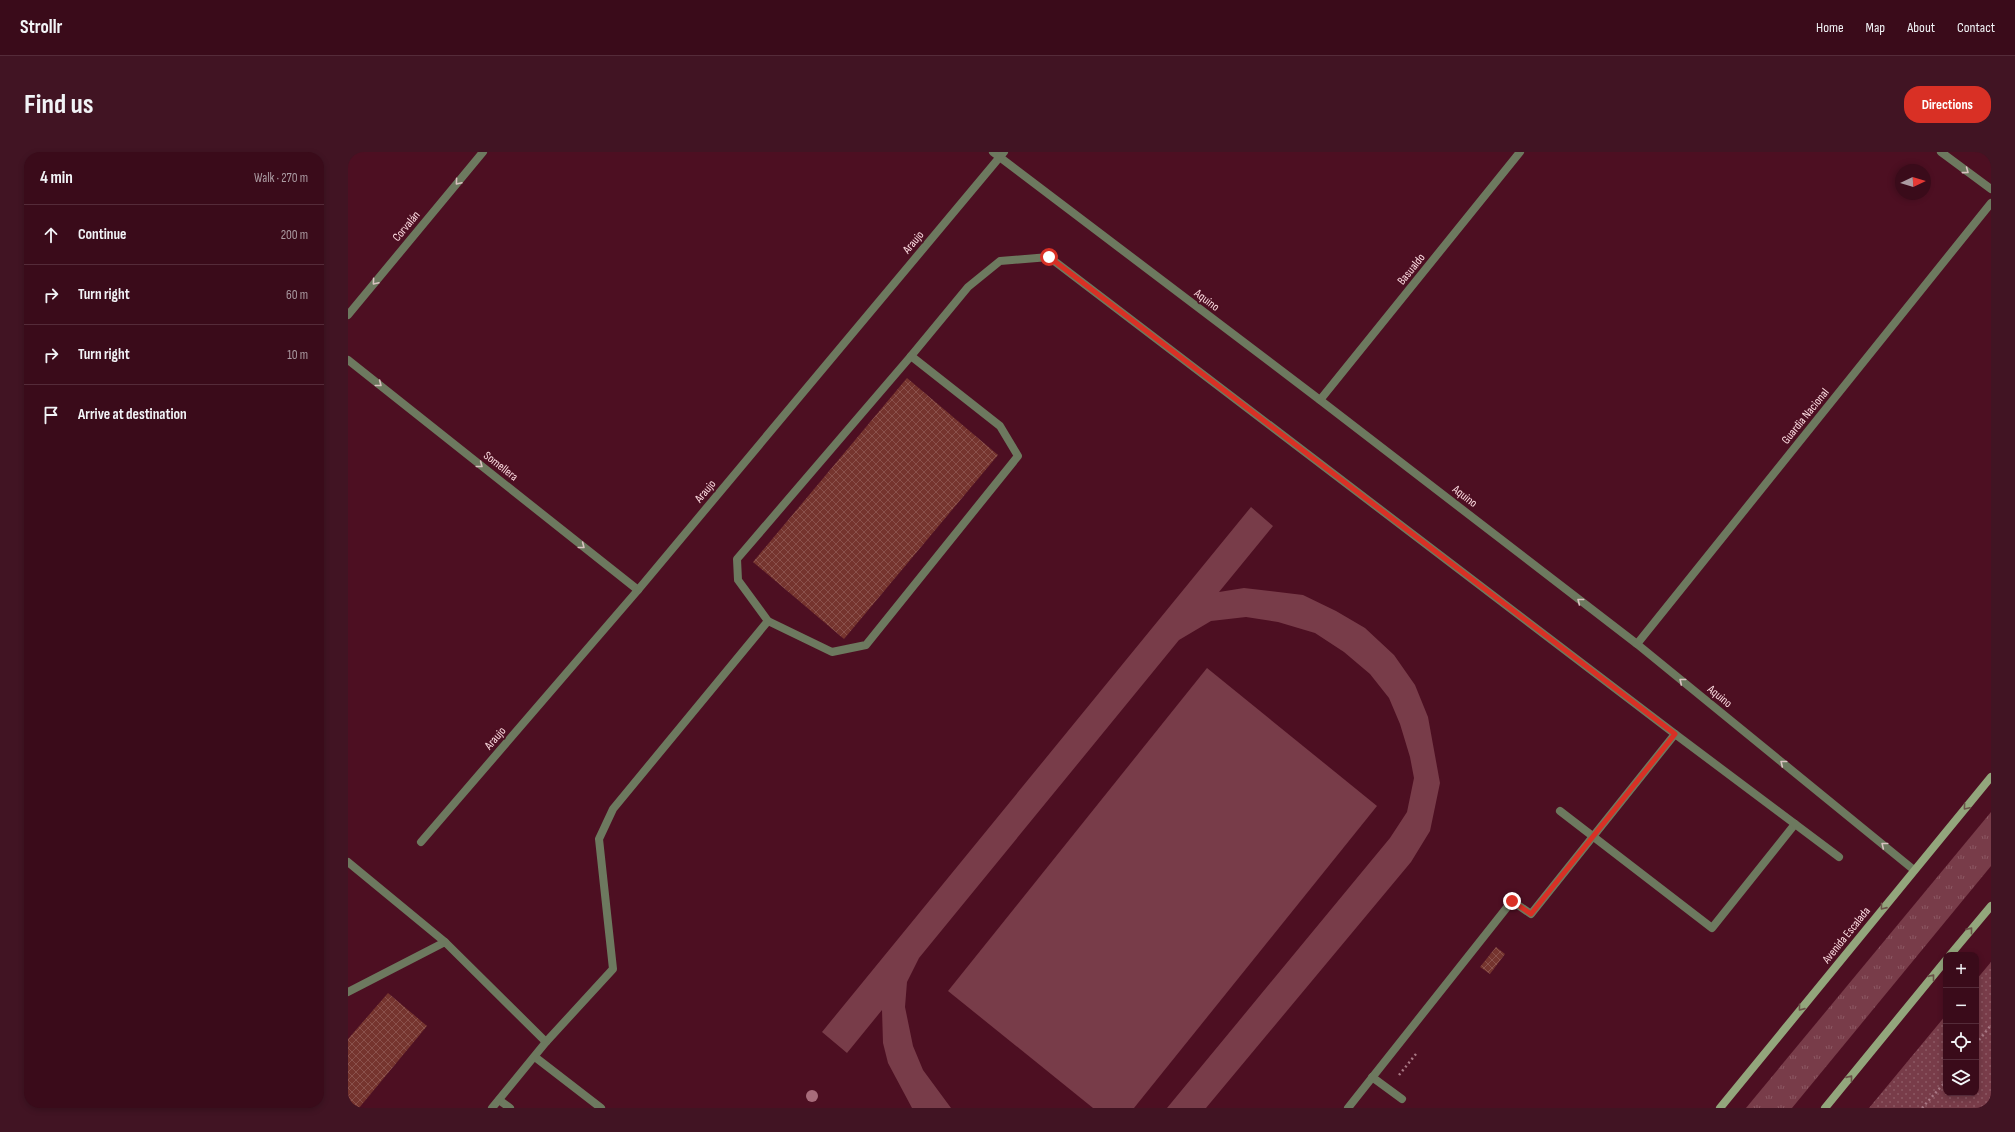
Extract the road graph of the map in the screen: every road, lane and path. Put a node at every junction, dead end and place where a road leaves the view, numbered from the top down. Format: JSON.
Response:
{"nodes":[{"id":1,"x":483,"y":152,"type":"edge"},
{"id":2,"x":993,"y":152,"type":"edge"},
{"id":3,"x":1520,"y":152,"type":"edge"},
{"id":4,"x":1941,"y":152,"type":"edge"},
{"id":5,"x":1002,"y":155,"type":"edge"},
{"id":6,"x":1991,"y":190,"type":"edge"},
{"id":7,"x":1991,"y":203,"type":"edge"},
{"id":8,"x":348,"y":315,"type":"edge"},
{"id":9,"x":911,"y":356,"type":"junction"},
{"id":10,"x":348,"y":360,"type":"edge"},
{"id":11,"x":1320,"y":400,"type":"junction"},
{"id":12,"x":638,"y":590,"type":"junction"},
{"id":13,"x":768,"y":621,"type":"junction"},
{"id":14,"x":1637,"y":644,"type":"junction"},
{"id":15,"x":1675,"y":734,"type":"junction"},
{"id":16,"x":1991,"y":777,"type":"edge"},
{"id":17,"x":1560,"y":811,"type":"dead end"},
{"id":18,"x":1795,"y":824,"type":"junction"},
{"id":19,"x":1592,"y":836,"type":"junction"},
{"id":20,"x":421,"y":842,"type":"dead end"},
{"id":21,"x":1839,"y":857,"type":"dead end"},
{"id":22,"x":348,"y":862,"type":"edge"},
{"id":23,"x":1914,"y":870,"type":"junction"},
{"id":24,"x":1991,"y":906,"type":"edge"},
{"id":25,"x":444,"y":942,"type":"junction"},
{"id":26,"x":1953,"y":952,"type":"edge"},
{"id":27,"x":1943,"y":964,"type":"edge"},
{"id":28,"x":348,"y":992,"type":"edge"},
{"id":29,"x":1991,"y":1025,"type":"edge"},
{"id":30,"x":1979,"y":1040,"type":"edge"},
{"id":31,"x":546,"y":1042,"type":"junction"},
{"id":32,"x":1420,"y":1048,"type":"dead end"},
{"id":33,"x":534,"y":1057,"type":"junction"},
{"id":34,"x":1372,"y":1077,"type":"junction"},
{"id":35,"x":1943,"y":1084,"type":"edge"},
{"id":36,"x":1388,"y":1089,"type":"junction"},
{"id":37,"x":1402,"y":1099,"type":"dead end"},
{"id":38,"x":499,"y":1100,"type":"junction"},
{"id":39,"x":492,"y":1108,"type":"edge"},
{"id":40,"x":510,"y":1108,"type":"edge"},
{"id":41,"x":601,"y":1108,"type":"edge"},
{"id":42,"x":1348,"y":1108,"type":"edge"},
{"id":43,"x":1720,"y":1108,"type":"edge"},
{"id":44,"x":1825,"y":1108,"type":"edge"},
{"id":45,"x":1922,"y":1108,"type":"edge"}],
"edges":[{"from":1,"to":8,"type":"street","name":"Corvalán","one_way":true},
{"from":2,"to":5,"type":"street","name":"Aquino"},
{"from":3,"to":11,"type":"street","name":"Basualdo"},
{"from":4,"to":6,"type":"street","one_way":true},
{"from":5,"to":11,"type":"street","name":"Aquino"},
{"from":5,"to":12,"type":"street","name":"Araujo"},
{"from":7,"to":14,"type":"street","name":"Guardia Nacional"},
{"from":9,"to":13,"type":"street"},
{"from":9,"to":13,"type":"street"},
{"from":9,"to":15,"type":"street"},
{"from":10,"to":12,"type":"street","name":"Somellera","one_way":true},
{"from":14,"to":11,"type":"street","name":"Aquino","one_way":true},
{"from":12,"to":20,"type":"street","name":"Araujo"},
{"from":13,"to":31,"type":"street"},
{"from":23,"to":14,"type":"street","name":"Aquino","one_way":true},
{"from":15,"to":18,"type":"street"},
{"from":15,"to":19,"type":"street"},
{"from":16,"to":23,"type":"main road","name":"Avenida Escalada","one_way":true},
{"from":17,"to":19,"type":"street"},
{"from":18,"to":19,"type":"street"},
{"from":18,"to":21,"type":"street"},
{"from":19,"to":34,"type":"street"},
{"from":22,"to":25,"type":"street"},
{"from":23,"to":43,"type":"main road","name":"Avenida Escalada","one_way":true},
{"from":26,"to":24,"type":"main road","one_way":true},
{"from":25,"to":28,"type":"street"},
{"from":25,"to":31,"type":"street"},
{"from":44,"to":27,"type":"main road","one_way":true},
{"from":29,"to":30,"type":"path"},
{"from":31,"to":33,"type":"street"},
{"from":32,"to":36,"type":"path"},
{"from":33,"to":38,"type":"street"},
{"from":33,"to":41,"type":"street"},
{"from":34,"to":36,"type":"street"},
{"from":34,"to":42,"type":"street"},
{"from":35,"to":45,"type":"path"},
{"from":36,"to":37,"type":"street"},
{"from":38,"to":39,"type":"street"},
{"from":38,"to":40,"type":"street"}]}
